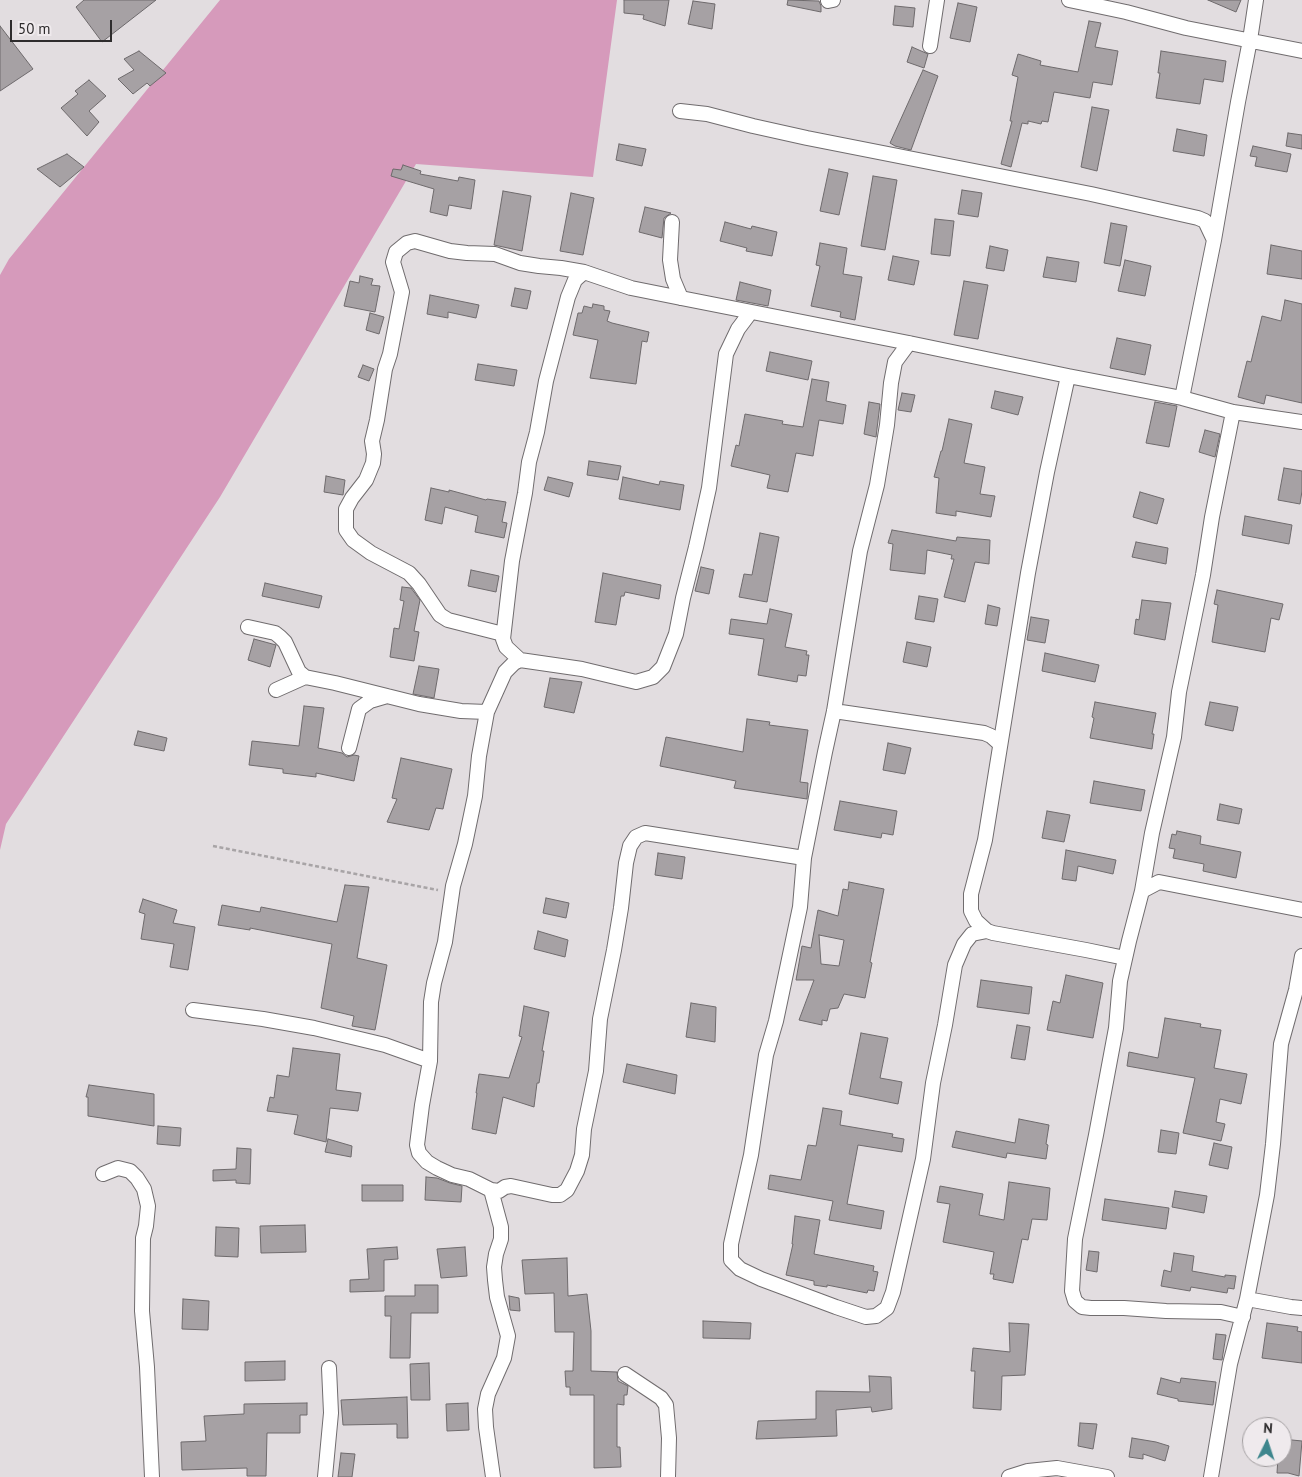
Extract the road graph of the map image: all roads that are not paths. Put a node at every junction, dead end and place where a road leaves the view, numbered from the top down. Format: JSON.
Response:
{"nodes":[{"id":1,"x":937,"y":0,"type":"edge"},
{"id":2,"x":1069,"y":0,"type":"edge"},
{"id":3,"x":1256,"y":0,"type":"edge"},
{"id":4,"x":1090,"y":2,"type":"edge"},
{"id":5,"x":1250,"y":40,"type":"junction"},
{"id":6,"x":930,"y":46,"type":"dead end"},
{"id":7,"x":1302,"y":51,"type":"edge"},
{"id":8,"x":680,"y":110,"type":"dead end"},
{"id":9,"x":672,"y":222,"type":"dead end"},
{"id":10,"x":1214,"y":240,"type":"junction"},
{"id":11,"x":584,"y":272,"type":"junction"},
{"id":12,"x":681,"y":298,"type":"junction"},
{"id":13,"x":750,"y":313,"type":"junction"},
{"id":14,"x":909,"y":343,"type":"junction"},
{"id":15,"x":1068,"y":376,"type":"junction"},
{"id":16,"x":1182,"y":398,"type":"junction"},
{"id":17,"x":1233,"y":412,"type":"junction"},
{"id":18,"x":1302,"y":422,"type":"edge"},
{"id":19,"x":248,"y":628,"type":"dead end"},
{"id":20,"x":503,"y":634,"type":"junction"},
{"id":21,"x":520,"y":660,"type":"junction"},
{"id":22,"x":305,"y":677,"type":"junction"},
{"id":23,"x":276,"y":690,"type":"dead end"},
{"id":24,"x":386,"y":696,"type":"junction"},
{"id":25,"x":834,"y":711,"type":"junction"},
{"id":26,"x":487,"y":712,"type":"junction"},
{"id":27,"x":1000,"y":744,"type":"junction"},
{"id":28,"x":349,"y":748,"type":"dead end"},
{"id":29,"x":804,"y":858,"type":"junction"},
{"id":30,"x":1147,"y":869,"type":"junction"},
{"id":31,"x":1159,"y":882,"type":"junction"},
{"id":32,"x":1142,"y":891,"type":"junction"},
{"id":33,"x":1302,"y":910,"type":"edge"},
{"id":34,"x":987,"y":931,"type":"junction"},
{"id":35,"x":1302,"y":956,"type":"edge"},
{"id":36,"x":1125,"y":958,"type":"junction"},
{"id":37,"x":193,"y":1010,"type":"dead end"},
{"id":38,"x":430,"y":1061,"type":"junction"},
{"id":39,"x":103,"y":1174,"type":"dead end"},
{"id":40,"x":491,"y":1190,"type":"junction"},
{"id":41,"x":1247,"y":1299,"type":"junction"},
{"id":42,"x":1302,"y":1308,"type":"edge"},
{"id":43,"x":1243,"y":1317,"type":"junction"},
{"id":44,"x":329,"y":1368,"type":"dead end"},
{"id":45,"x":625,"y":1374,"type":"dead end"},
{"id":46,"x":152,"y":1477,"type":"edge"},
{"id":47,"x":325,"y":1477,"type":"edge"},
{"id":48,"x":494,"y":1477,"type":"edge"},
{"id":49,"x":668,"y":1477,"type":"edge"},
{"id":50,"x":1009,"y":1477,"type":"edge"},
{"id":51,"x":1107,"y":1477,"type":"edge"},
{"id":52,"x":1211,"y":1477,"type":"edge"}],
"edges":[{"from":1,"to":6,"type":"street"},
{"from":2,"to":4,"type":"street"},
{"from":3,"to":5,"type":"street"},
{"from":4,"to":5,"type":"street"},
{"from":5,"to":7,"type":"street"},
{"from":5,"to":10,"type":"street"},
{"from":8,"to":10,"type":"street"},
{"from":9,"to":12,"type":"street"},
{"from":10,"to":16,"type":"street"},
{"from":11,"to":12,"type":"street"},
{"from":11,"to":20,"type":"street"},
{"from":11,"to":20,"type":"street"},
{"from":12,"to":13,"type":"street"},
{"from":13,"to":14,"type":"street"},
{"from":13,"to":21,"type":"street"},
{"from":14,"to":15,"type":"street"},
{"from":14,"to":25,"type":"street"},
{"from":15,"to":16,"type":"street"},
{"from":15,"to":27,"type":"street"},
{"from":16,"to":17,"type":"street"},
{"from":17,"to":18,"type":"street"},
{"from":17,"to":30,"type":"street"},
{"from":19,"to":22,"type":"street"},
{"from":20,"to":21,"type":"street"},
{"from":21,"to":26,"type":"street"},
{"from":22,"to":23,"type":"street"},
{"from":22,"to":24,"type":"street"},
{"from":24,"to":26,"type":"street"},
{"from":24,"to":28,"type":"street"},
{"from":25,"to":27,"type":"street"},
{"from":25,"to":29,"type":"street"},
{"from":26,"to":38,"type":"street"},
{"from":27,"to":34,"type":"street"},
{"from":29,"to":34,"type":"street"},
{"from":29,"to":40,"type":"street"},
{"from":30,"to":31,"type":"street"},
{"from":30,"to":32,"type":"street"},
{"from":31,"to":32,"type":"street"},
{"from":31,"to":33,"type":"street"},
{"from":32,"to":36,"type":"street"},
{"from":34,"to":36,"type":"street"},
{"from":35,"to":41,"type":"street"},
{"from":36,"to":43,"type":"street"},
{"from":37,"to":38,"type":"street"},
{"from":38,"to":40,"type":"street"},
{"from":39,"to":46,"type":"street"},
{"from":40,"to":48,"type":"street"},
{"from":41,"to":42,"type":"street"},
{"from":41,"to":43,"type":"street"},
{"from":43,"to":52,"type":"street"},
{"from":44,"to":47,"type":"street"},
{"from":45,"to":49,"type":"street"},
{"from":50,"to":51,"type":"street"}]}
